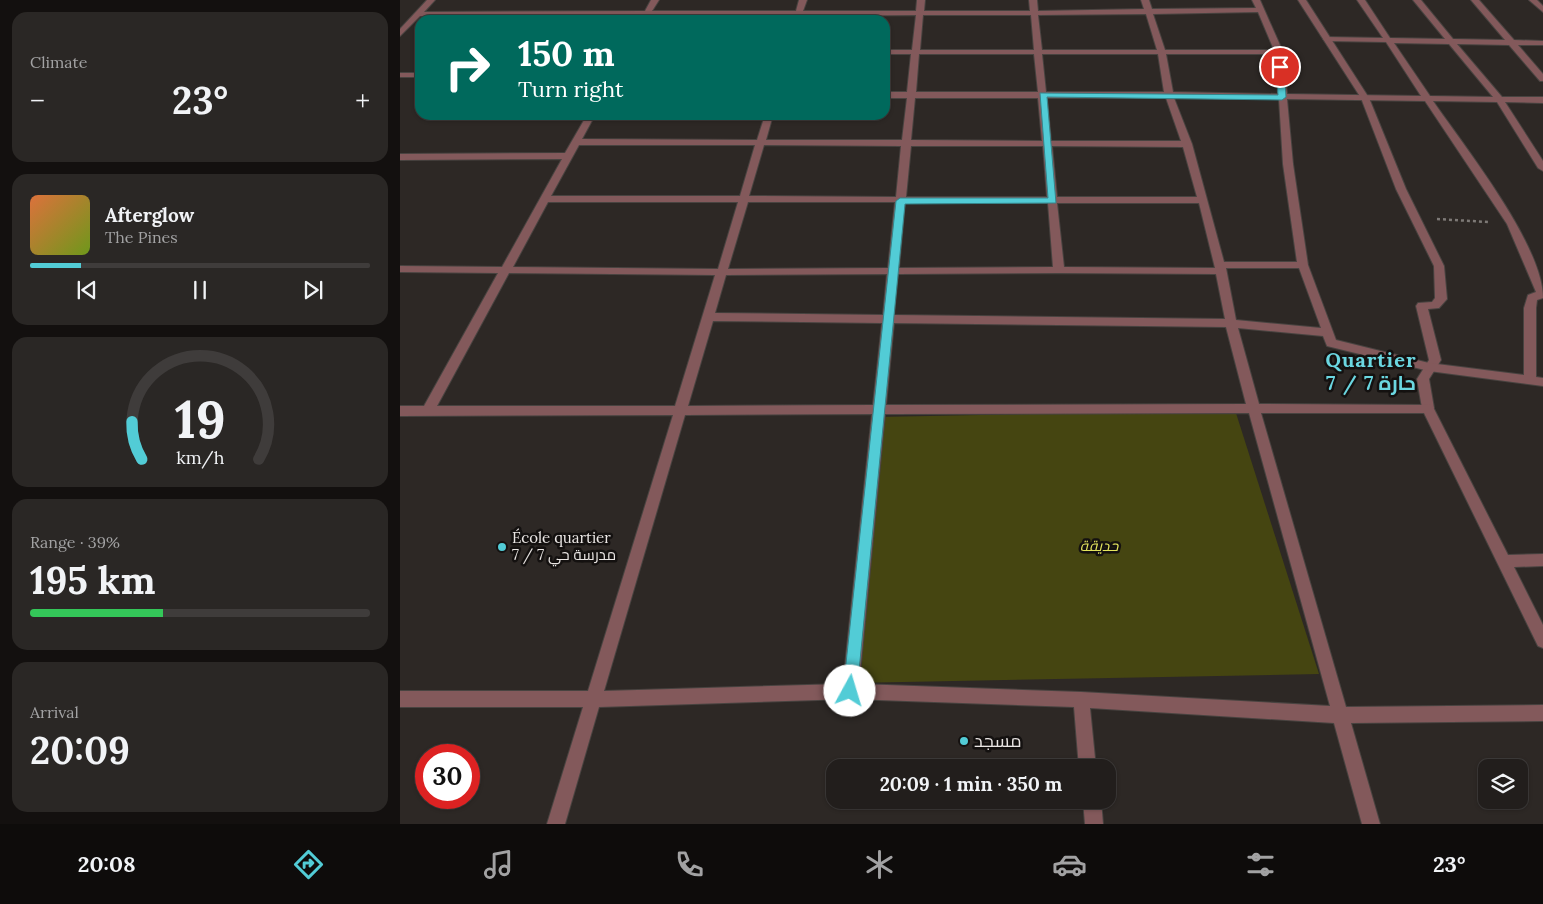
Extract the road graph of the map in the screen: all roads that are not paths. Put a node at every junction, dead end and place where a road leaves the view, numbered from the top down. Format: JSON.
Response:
{"nodes":[{"id":1,"x":431,"y":0,"type":"edge"},
{"id":2,"x":655,"y":0,"type":"edge"},
{"id":3,"x":803,"y":0,"type":"edge"},
{"id":4,"x":921,"y":0,"type":"edge"},
{"id":5,"x":1033,"y":0,"type":"edge"},
{"id":6,"x":1145,"y":0,"type":"edge"},
{"id":7,"x":1256,"y":0,"type":"edge"},
{"id":8,"x":1302,"y":0,"type":"edge"},
{"id":9,"x":1361,"y":0,"type":"edge"},
{"id":10,"x":1417,"y":0,"type":"edge"},
{"id":11,"x":1475,"y":0,"type":"edge"},
{"id":12,"x":1533,"y":0,"type":"edge"},
{"id":13,"x":1261,"y":10,"type":"junction"},
{"id":14,"x":1543,"y":10,"type":"edge"},
{"id":15,"x":1148,"y":11,"type":"junction"},
{"id":16,"x":920,"y":13,"type":"junction"},
{"id":17,"x":1035,"y":13,"type":"junction"},
{"id":18,"x":419,"y":14,"type":"joint"},
{"id":19,"x":494,"y":15,"type":"edge"},
{"id":20,"x":646,"y":15,"type":"edge"},
{"id":21,"x":799,"y":15,"type":"edge"},
{"id":22,"x":859,"y":15,"type":"edge"},
{"id":23,"x":415,"y":18,"type":"edge"},
{"id":24,"x":400,"y":21,"type":"edge"},
{"id":25,"x":412,"y":21,"type":"junction"},
{"id":26,"x":400,"y":34,"type":"edge"},
{"id":27,"x":1327,"y":40,"type":"junction"},
{"id":28,"x":1389,"y":40,"type":"junction"},
{"id":29,"x":1451,"y":41,"type":"junction"},
{"id":30,"x":1512,"y":42,"type":"junction"},
{"id":31,"x":1543,"y":42,"type":"edge"},
{"id":32,"x":1160,"y":51,"type":"junction"},
{"id":33,"x":890,"y":52,"type":"edge"},
{"id":34,"x":916,"y":52,"type":"junction"},
{"id":35,"x":1038,"y":52,"type":"junction"},
{"id":36,"x":1279,"y":52,"type":"junction"},
{"id":37,"x":400,"y":75,"type":"edge"},
{"id":38,"x":415,"y":75,"type":"edge"},
{"id":39,"x":1543,"y":79,"type":"edge"},
{"id":40,"x":1042,"y":94,"type":"junction"},
{"id":41,"x":890,"y":95,"type":"edge"},
{"id":42,"x":912,"y":95,"type":"junction"},
{"id":43,"x":1169,"y":95,"type":"junction"},
{"id":44,"x":1282,"y":97,"type":"junction"},
{"id":45,"x":1365,"y":98,"type":"junction"},
{"id":46,"x":1428,"y":98,"type":"junction"},
{"id":47,"x":1499,"y":99,"type":"junction"},
{"id":48,"x":1543,"y":100,"type":"edge"},
{"id":49,"x":588,"y":120,"type":"edge"},
{"id":50,"x":768,"y":120,"type":"edge"},
{"id":51,"x":576,"y":142,"type":"junction"},
{"id":52,"x":761,"y":143,"type":"junction"},
{"id":53,"x":906,"y":143,"type":"junction"},
{"id":54,"x":1047,"y":143,"type":"junction"},
{"id":55,"x":1188,"y":144,"type":"junction"},
{"id":56,"x":568,"y":156,"type":"junction"},
{"id":57,"x":400,"y":157,"type":"edge"},
{"id":58,"x":1543,"y":168,"type":"edge"},
{"id":59,"x":544,"y":199,"type":"junction"},
{"id":60,"x":744,"y":200,"type":"junction"},
{"id":61,"x":1203,"y":200,"type":"junction"},
{"id":62,"x":900,"y":201,"type":"junction"},
{"id":63,"x":1052,"y":201,"type":"junction"},
{"id":64,"x":1303,"y":265,"type":"junction"},
{"id":65,"x":1221,"y":268,"type":"junction"},
{"id":66,"x":400,"y":269,"type":"edge"},
{"id":67,"x":504,"y":270,"type":"junction"},
{"id":68,"x":1059,"y":270,"type":"junction"},
{"id":69,"x":722,"y":272,"type":"junction"},
{"id":70,"x":893,"y":272,"type":"junction"},
{"id":71,"x":708,"y":318,"type":"junction"},
{"id":72,"x":888,"y":319,"type":"junction"},
{"id":73,"x":1231,"y":323,"type":"junction"},
{"id":74,"x":1328,"y":333,"type":"junction"},
{"id":75,"x":1429,"y":367,"type":"junction"},
{"id":76,"x":1530,"y":380,"type":"junction"},
{"id":77,"x":1543,"y":382,"type":"edge"},
{"id":78,"x":1254,"y":408,"type":"junction"},
{"id":79,"x":1428,"y":408,"type":"junction"},
{"id":80,"x":400,"y":411,"type":"edge"},
{"id":81,"x":428,"y":411,"type":"junction"},
{"id":82,"x":681,"y":411,"type":"junction"},
{"id":83,"x":879,"y":411,"type":"junction"},
{"id":84,"x":1543,"y":560,"type":"edge"},
{"id":85,"x":1502,"y":561,"type":"junction"},
{"id":86,"x":1543,"y":641,"type":"edge"},
{"id":87,"x":850,"y":691,"type":"junction"},
{"id":88,"x":400,"y":699,"type":"edge"},
{"id":89,"x":593,"y":700,"type":"junction"},
{"id":90,"x":1081,"y":700,"type":"junction"},
{"id":91,"x":1543,"y":713,"type":"edge"},
{"id":92,"x":1340,"y":715,"type":"junction"},
{"id":93,"x":1087,"y":759,"type":"edge"},
{"id":94,"x":1093,"y":809,"type":"edge"},
{"id":95,"x":556,"y":824,"type":"edge"},
{"id":96,"x":1094,"y":824,"type":"edge"},
{"id":97,"x":1371,"y":824,"type":"edge"}],
"edges":[{"from":1,"to":18,"type":"street"},
{"from":2,"to":20,"type":"street"},
{"from":3,"to":21,"type":"street"},
{"from":4,"to":16,"type":"street"},
{"from":5,"to":17,"type":"street"},
{"from":6,"to":15,"type":"street"},
{"from":7,"to":13,"type":"street"},
{"from":8,"to":27,"type":"street"},
{"from":9,"to":28,"type":"street"},
{"from":10,"to":29,"type":"street"},
{"from":11,"to":30,"type":"street"},
{"from":12,"to":14,"type":"street"},
{"from":13,"to":15,"type":"street"},
{"from":13,"to":36,"type":"street"},
{"from":15,"to":17,"type":"street"},
{"from":15,"to":32,"type":"street"},
{"from":16,"to":17,"type":"street"},
{"from":16,"to":22,"type":"street"},
{"from":16,"to":34,"type":"street"},
{"from":17,"to":35,"type":"street"},
{"from":18,"to":19,"type":"street"},
{"from":23,"to":25,"type":"street"},
{"from":24,"to":25,"type":"street"},
{"from":25,"to":26,"type":"street"},
{"from":27,"to":28,"type":"street"},
{"from":27,"to":45,"type":"street"},
{"from":28,"to":29,"type":"street"},
{"from":28,"to":46,"type":"street"},
{"from":29,"to":30,"type":"street"},
{"from":29,"to":47,"type":"street"},
{"from":30,"to":31,"type":"street"},
{"from":30,"to":39,"type":"street"},
{"from":32,"to":35,"type":"street"},
{"from":32,"to":36,"type":"street"},
{"from":32,"to":43,"type":"street"},
{"from":33,"to":34,"type":"street"},
{"from":34,"to":35,"type":"street"},
{"from":34,"to":42,"type":"street"},
{"from":35,"to":40,"type":"street"},
{"from":36,"to":44,"type":"street"},
{"from":37,"to":38,"type":"street"},
{"from":40,"to":42,"type":"street"},
{"from":40,"to":43,"type":"street"},
{"from":40,"to":54,"type":"street"},
{"from":41,"to":42,"type":"street"},
{"from":42,"to":53,"type":"street"},
{"from":43,"to":44,"type":"street"},
{"from":43,"to":55,"type":"street"},
{"from":44,"to":45,"type":"street"},
{"from":44,"to":64,"type":"street"},
{"from":45,"to":46,"type":"street"},
{"from":45,"to":75,"type":"street"},
{"from":46,"to":47,"type":"street"},
{"from":46,"to":76,"type":"street"},
{"from":47,"to":48,"type":"street"},
{"from":47,"to":58,"type":"street"},
{"from":49,"to":51,"type":"street"},
{"from":50,"to":52,"type":"street"},
{"from":51,"to":52,"type":"street"},
{"from":51,"to":56,"type":"street"},
{"from":52,"to":53,"type":"street"},
{"from":52,"to":60,"type":"street"},
{"from":53,"to":54,"type":"street"},
{"from":53,"to":62,"type":"street"},
{"from":54,"to":55,"type":"street"},
{"from":54,"to":63,"type":"street"},
{"from":55,"to":61,"type":"street"},
{"from":56,"to":57,"type":"street"},
{"from":56,"to":59,"type":"street"},
{"from":59,"to":60,"type":"street"},
{"from":59,"to":67,"type":"street"},
{"from":60,"to":62,"type":"street"},
{"from":60,"to":69,"type":"street"},
{"from":61,"to":63,"type":"street"},
{"from":61,"to":65,"type":"street"},
{"from":62,"to":63,"type":"street"},
{"from":62,"to":70,"type":"street"},
{"from":63,"to":68,"type":"street"},
{"from":64,"to":65,"type":"street"},
{"from":64,"to":74,"type":"street"},
{"from":65,"to":68,"type":"street"},
{"from":65,"to":73,"type":"street"},
{"from":66,"to":67,"type":"street"},
{"from":67,"to":69,"type":"street"},
{"from":67,"to":81,"type":"street"},
{"from":68,"to":70,"type":"street"},
{"from":69,"to":70,"type":"street"},
{"from":69,"to":71,"type":"street"},
{"from":70,"to":72,"type":"street"},
{"from":71,"to":72,"type":"street"},
{"from":71,"to":82,"type":"street"},
{"from":72,"to":73,"type":"street"},
{"from":72,"to":83,"type":"street"},
{"from":73,"to":74,"type":"street"},
{"from":73,"to":78,"type":"street"},
{"from":74,"to":75,"type":"street"},
{"from":75,"to":76,"type":"street"},
{"from":75,"to":79,"type":"street"},
{"from":76,"to":77,"type":"street"},
{"from":78,"to":79,"type":"street"},
{"from":78,"to":83,"type":"street"},
{"from":78,"to":92,"type":"street"},
{"from":79,"to":85,"type":"street"},
{"from":80,"to":81,"type":"street"},
{"from":81,"to":82,"type":"street"},
{"from":82,"to":83,"type":"street"},
{"from":82,"to":89,"type":"street"},
{"from":83,"to":87,"type":"street"},
{"from":84,"to":85,"type":"street"},
{"from":85,"to":86,"type":"street"},
{"from":87,"to":89,"type":"street"},
{"from":87,"to":90,"type":"street"},
{"from":88,"to":89,"type":"street"},
{"from":89,"to":95,"type":"street"},
{"from":90,"to":92,"type":"street"},
{"from":90,"to":93,"type":"street"},
{"from":91,"to":92,"type":"street"},
{"from":92,"to":97,"type":"street"},
{"from":94,"to":96,"type":"street"}]}
